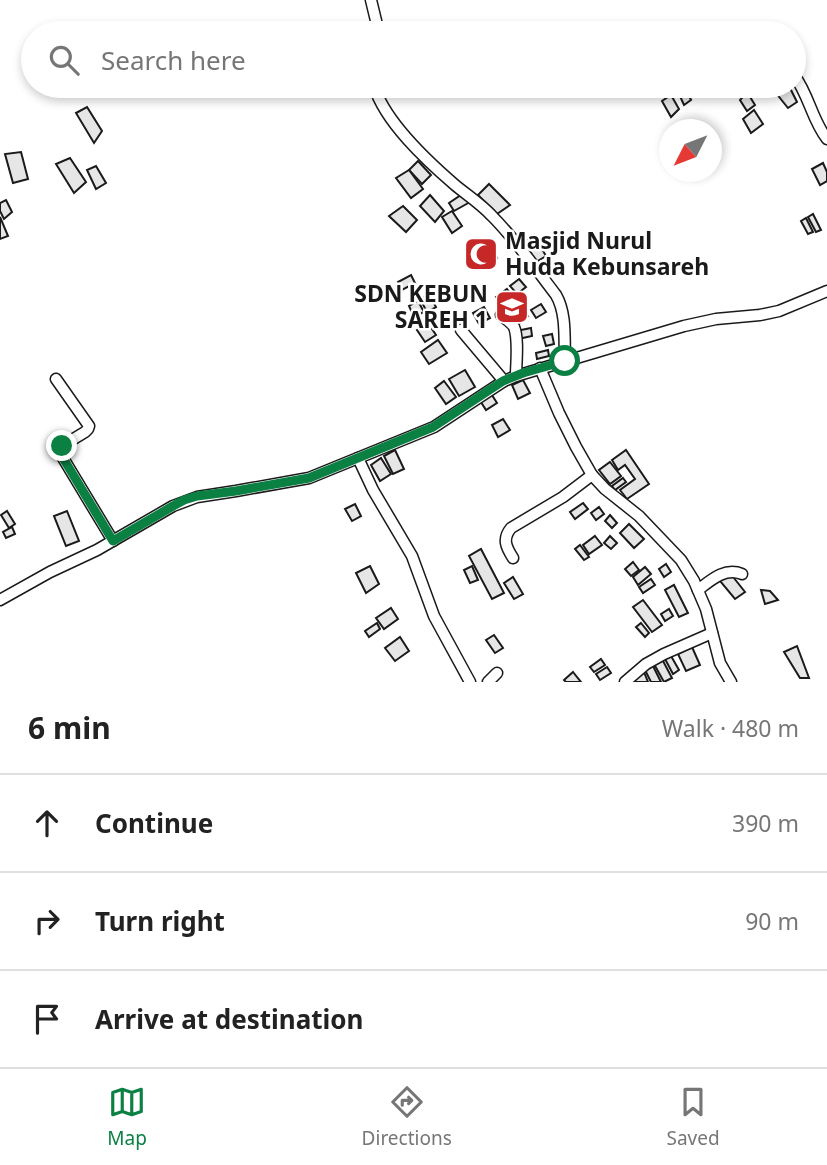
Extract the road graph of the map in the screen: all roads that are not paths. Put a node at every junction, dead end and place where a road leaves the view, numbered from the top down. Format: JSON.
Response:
{"nodes":[{"id":1,"x":371,"y":0,"type":"edge"},
{"id":2,"x":376,"y":21,"type":"edge"},
{"id":3,"x":806,"y":95,"type":"edge"},
{"id":4,"x":378,"y":98,"type":"edge"},
{"id":5,"x":827,"y":139,"type":"edge"},
{"id":6,"x":827,"y":291,"type":"edge"},
{"id":7,"x":501,"y":315,"type":"dead end"},
{"id":8,"x":461,"y":330,"type":"dead end"},
{"id":9,"x":565,"y":361,"type":"junction"},
{"id":10,"x":540,"y":368,"type":"junction"},
{"id":11,"x":516,"y":376,"type":"junction"},
{"id":12,"x":56,"y":379,"type":"dead end"},
{"id":13,"x":503,"y":381,"type":"junction"},
{"id":14,"x":358,"y":458,"type":"junction"},
{"id":15,"x":592,"y":475,"type":"junction"},
{"id":16,"x":113,"y":541,"type":"junction"},
{"id":17,"x":513,"y":558,"type":"dead end"},
{"id":18,"x":742,"y":574,"type":"dead end"},
{"id":19,"x":698,"y":590,"type":"junction"},
{"id":20,"x":1,"y":597,"type":"edge"},
{"id":21,"x":712,"y":633,"type":"junction"},
{"id":22,"x":497,"y":673,"type":"dead end"},
{"id":23,"x":470,"y":682,"type":"edge"},
{"id":24,"x":488,"y":682,"type":"edge"},
{"id":25,"x":625,"y":682,"type":"edge"},
{"id":26,"x":731,"y":682,"type":"edge"}],
"edges":[{"from":1,"to":2,"type":"street"},
{"from":3,"to":5,"type":"street"},
{"from":4,"to":9,"type":"street"},
{"from":6,"to":9,"type":"street"},
{"from":7,"to":11,"type":"street"},
{"from":8,"to":13,"type":"street"},
{"from":9,"to":10,"type":"street"},
{"from":10,"to":11,"type":"street"},
{"from":10,"to":15,"type":"street"},
{"from":11,"to":13,"type":"street"},
{"from":12,"to":16,"type":"street"},
{"from":13,"to":14,"type":"street"},
{"from":14,"to":16,"type":"street"},
{"from":14,"to":23,"type":"street"},
{"from":15,"to":17,"type":"street"},
{"from":15,"to":19,"type":"street"},
{"from":16,"to":20,"type":"street"},
{"from":18,"to":19,"type":"street"},
{"from":19,"to":21,"type":"street"},
{"from":21,"to":25,"type":"street"},
{"from":21,"to":26,"type":"street"},
{"from":22,"to":24,"type":"street"}]}
